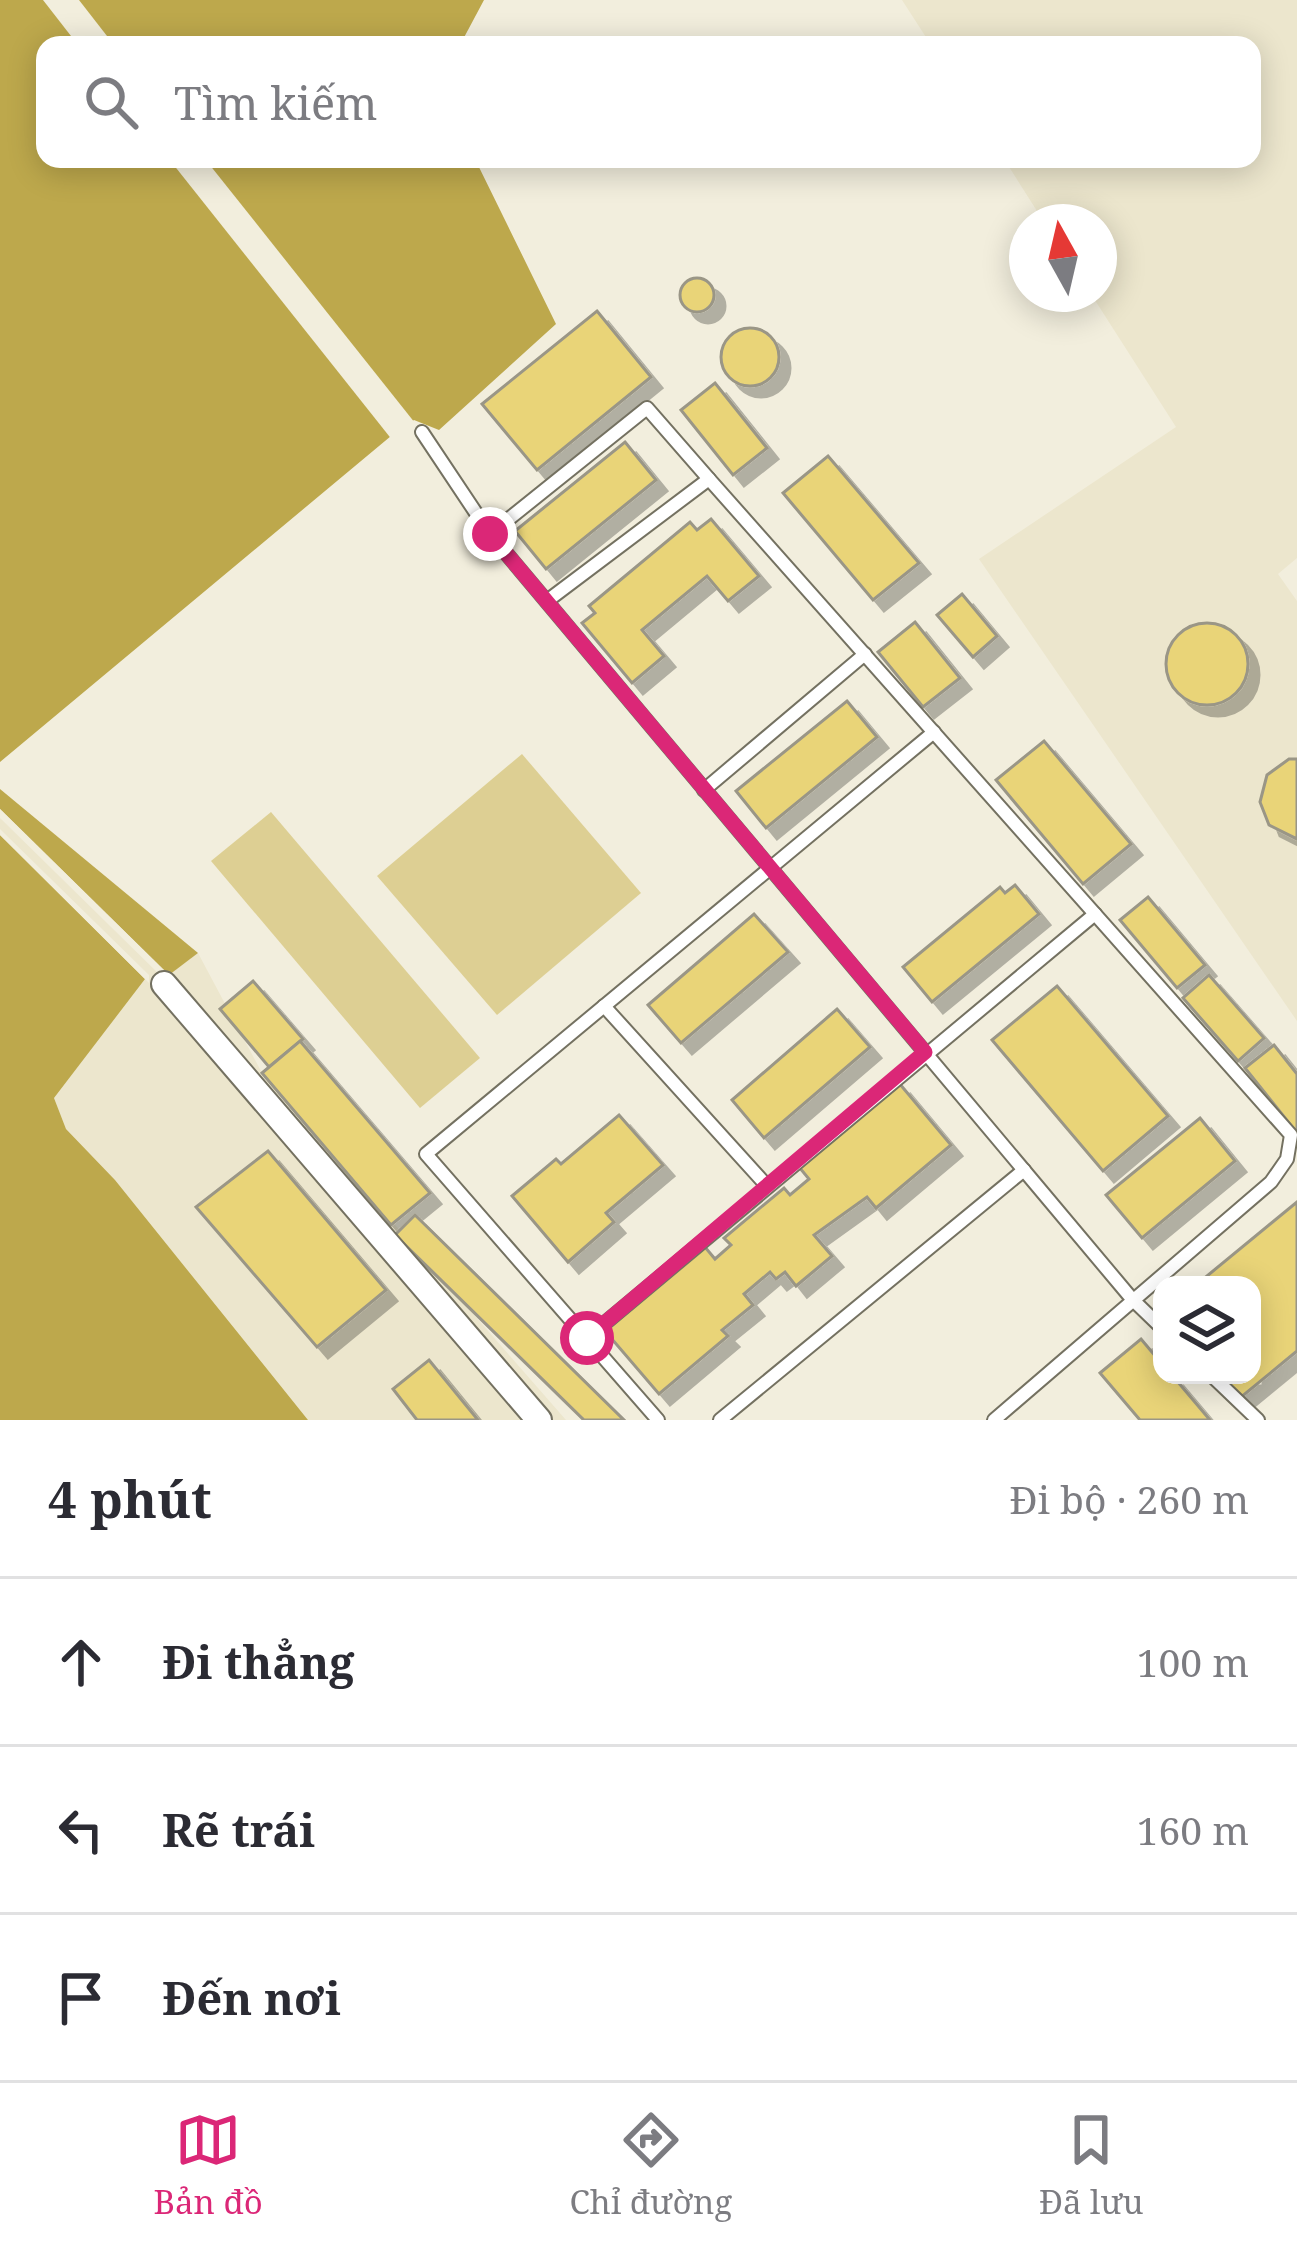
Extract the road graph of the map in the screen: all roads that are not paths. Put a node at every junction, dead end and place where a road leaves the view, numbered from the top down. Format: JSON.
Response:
{"nodes":[{"id":1,"x":422,"y":433,"type":"dead end"},
{"id":2,"x":710,"y":479,"type":"junction"},
{"id":3,"x":490,"y":534,"type":"junction"},
{"id":4,"x":547,"y":601,"type":"junction"},
{"id":5,"x":865,"y":654,"type":"junction"},
{"id":6,"x":934,"y":732,"type":"junction"},
{"id":7,"x":704,"y":790,"type":"junction"},
{"id":8,"x":770,"y":867,"type":"junction"},
{"id":9,"x":1095,"y":914,"type":"junction"},
{"id":10,"x":164,"y":984,"type":"dead end"},
{"id":11,"x":604,"y":1006,"type":"junction"},
{"id":12,"x":925,"y":1052,"type":"junction"},
{"id":13,"x":1024,"y":1170,"type":"junction"},
{"id":14,"x":767,"y":1186,"type":"junction"},
{"id":15,"x":1132,"y":1299,"type":"junction"},
{"id":16,"x":1153,"y":1319,"type":"edge"},
{"id":17,"x":587,"y":1338,"type":"junction"},
{"id":18,"x":1220,"y":1384,"type":"edge"},
{"id":19,"x":539,"y":1420,"type":"edge"},
{"id":20,"x":658,"y":1420,"type":"edge"},
{"id":21,"x":721,"y":1420,"type":"edge"},
{"id":22,"x":994,"y":1420,"type":"edge"},
{"id":23,"x":1258,"y":1420,"type":"edge"}],
"edges":[{"from":1,"to":3,"type":"lane"},
{"from":2,"to":3,"type":"lane"},
{"from":2,"to":4,"type":"lane"},
{"from":2,"to":5,"type":"lane"},
{"from":3,"to":4,"type":"lane"},
{"from":4,"to":7,"type":"lane"},
{"from":5,"to":6,"type":"lane"},
{"from":5,"to":7,"type":"lane"},
{"from":6,"to":8,"type":"lane"},
{"from":6,"to":9,"type":"lane"},
{"from":7,"to":8,"type":"lane"},
{"from":8,"to":11,"type":"lane"},
{"from":8,"to":12,"type":"lane"},
{"from":9,"to":12,"type":"lane"},
{"from":9,"to":15,"type":"lane"},
{"from":10,"to":19,"type":"street"},
{"from":11,"to":14,"type":"lane"},
{"from":11,"to":17,"type":"lane"},
{"from":12,"to":13,"type":"lane"},
{"from":12,"to":14,"type":"lane"},
{"from":13,"to":15,"type":"lane"},
{"from":13,"to":21,"type":"lane"},
{"from":14,"to":17,"type":"lane"},
{"from":15,"to":16,"type":"lane"},
{"from":15,"to":22,"type":"lane"},
{"from":17,"to":20,"type":"lane"},
{"from":18,"to":23,"type":"lane"}]}
